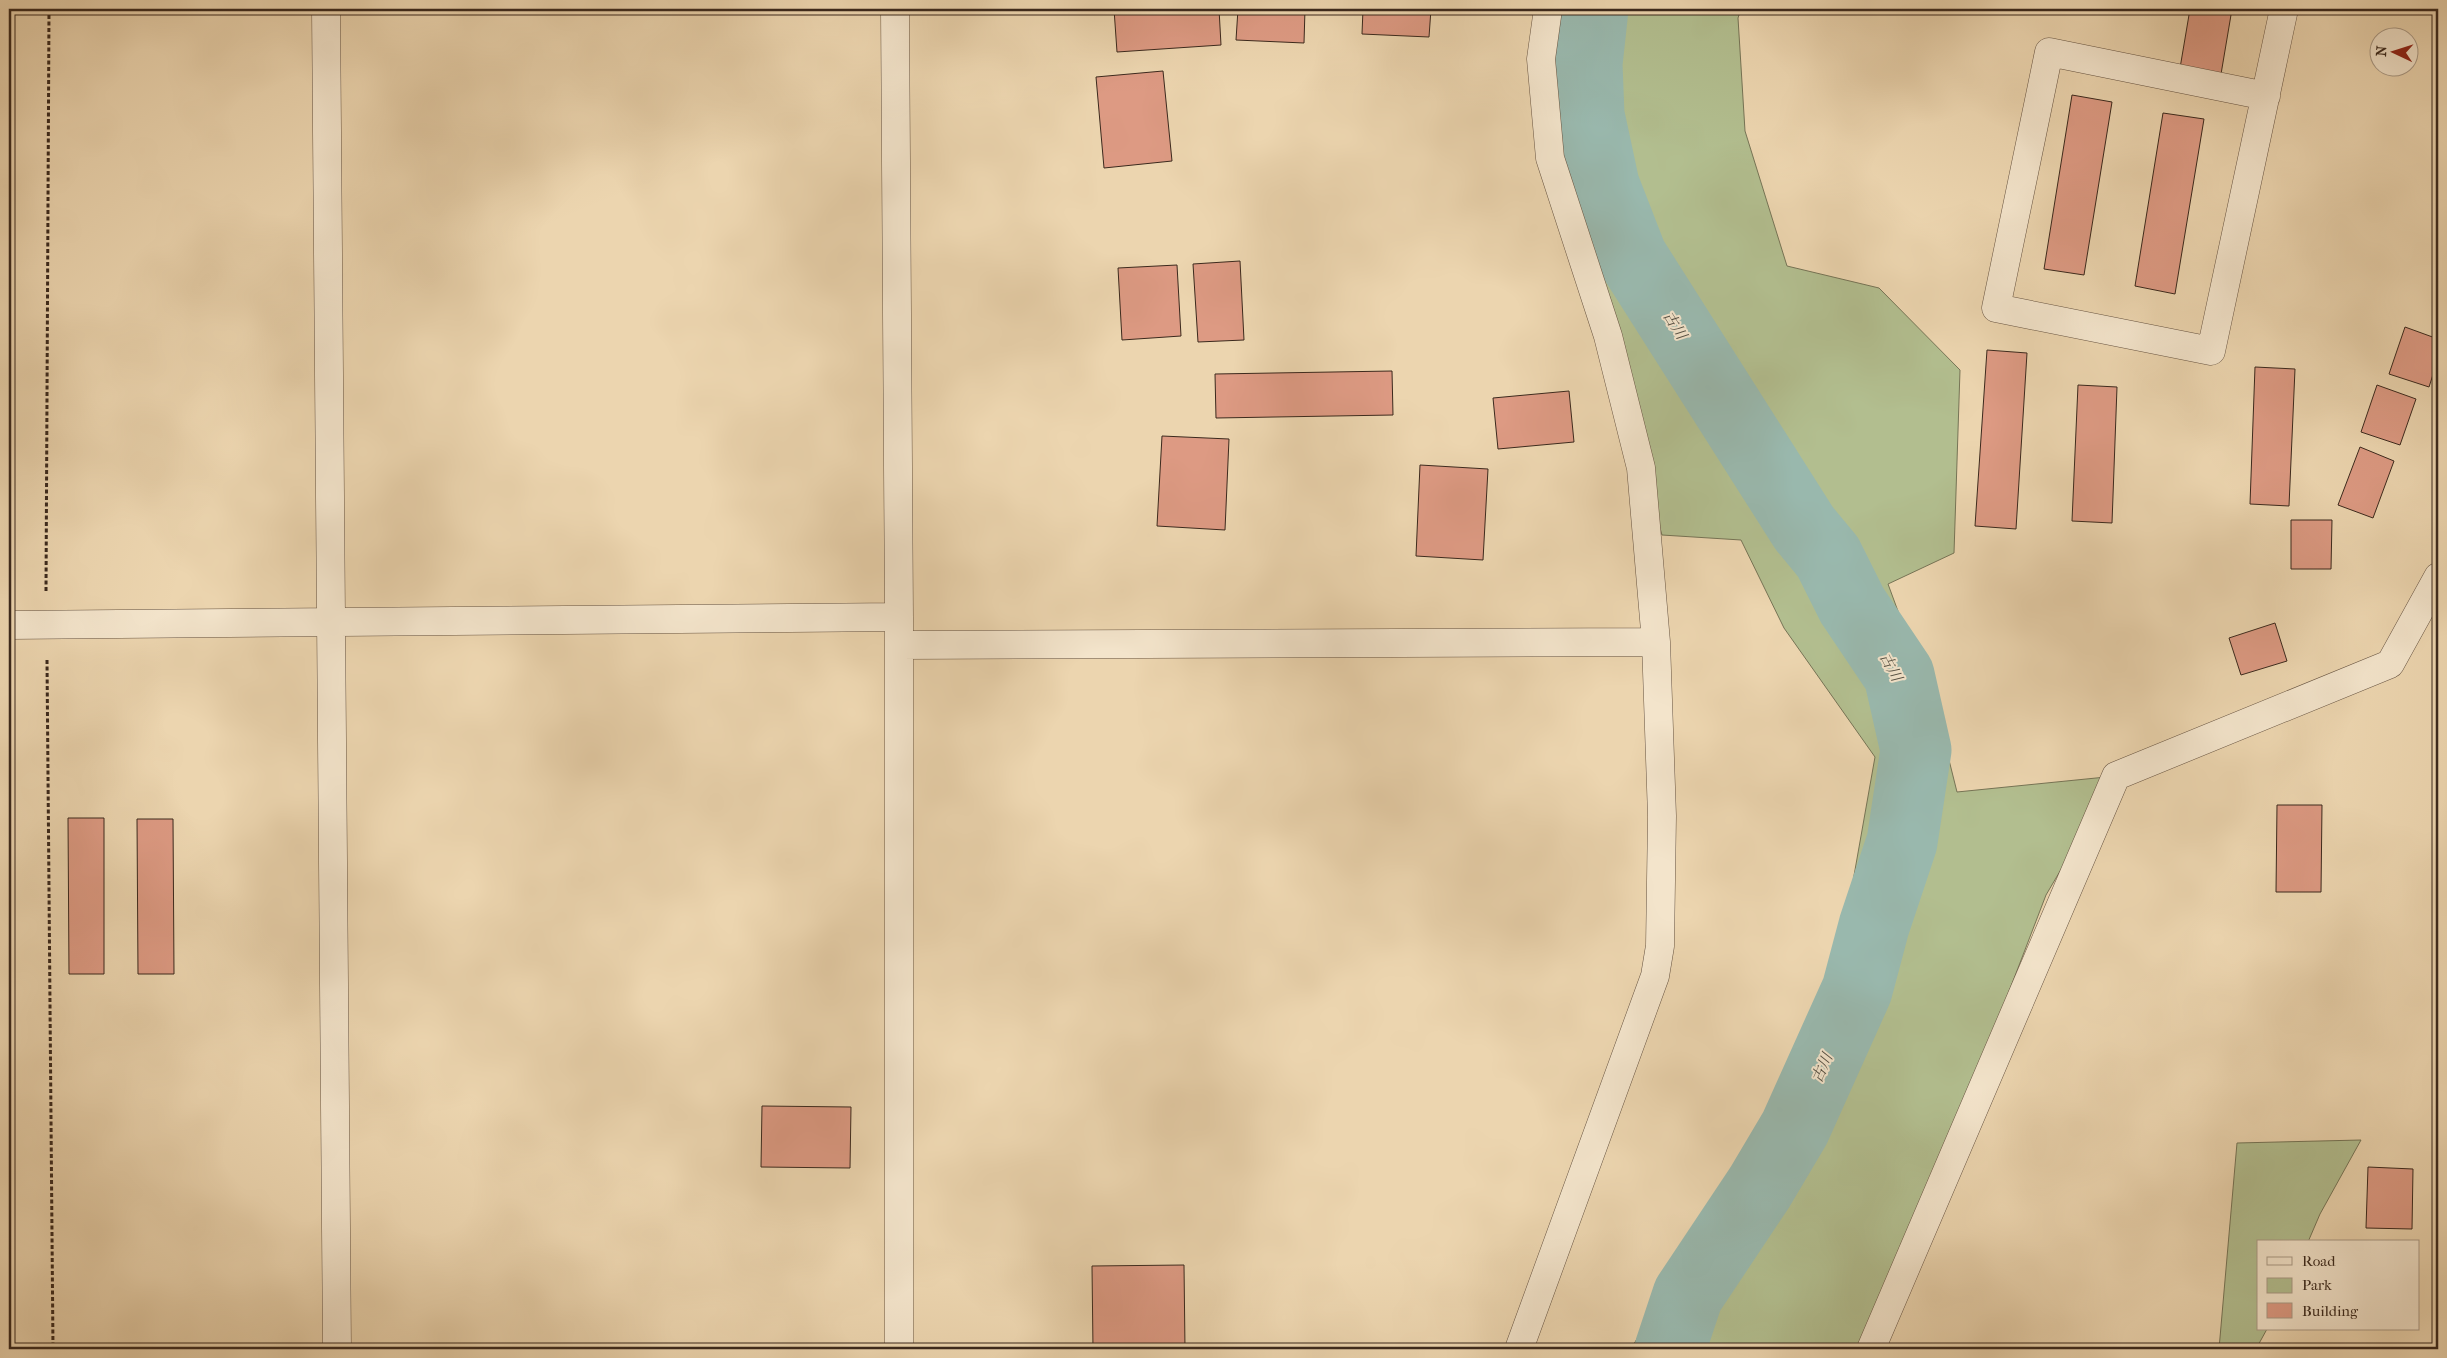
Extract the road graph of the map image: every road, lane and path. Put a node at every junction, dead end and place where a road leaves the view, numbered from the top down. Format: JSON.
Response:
{"nodes":[{"id":1,"x":49,"y":9,"type":"edge"},
{"id":2,"x":326,"y":9,"type":"edge"},
{"id":3,"x":895,"y":9,"type":"edge"},
{"id":4,"x":1548,"y":9,"type":"edge"},
{"id":5,"x":2284,"y":9,"type":"edge"},
{"id":6,"x":2266,"y":96,"type":"junction"},
{"id":7,"x":2438,"y":577,"type":"edge"},
{"id":8,"x":899,"y":617,"type":"junction"},
{"id":9,"x":331,"y":622,"type":"junction"},
{"id":10,"x":9,"y":624,"type":"edge"},
{"id":11,"x":46,"y":624,"type":"junction"},
{"id":12,"x":1656,"y":642,"type":"junction"},
{"id":13,"x":899,"y":644,"type":"junction"},
{"id":14,"x":53,"y":1349,"type":"edge"},
{"id":15,"x":337,"y":1349,"type":"edge"},
{"id":16,"x":900,"y":1349,"type":"edge"},
{"id":17,"x":1519,"y":1349,"type":"edge"},
{"id":18,"x":1871,"y":1349,"type":"edge"}],
"edges":[{"from":1,"to":11,"type":"path"},
{"from":2,"to":9,"type":"street"},
{"from":3,"to":8,"type":"street"},
{"from":4,"to":12,"type":"street"},
{"from":5,"to":6,"type":"street"},
{"from":6,"to":6,"type":"street"},
{"from":7,"to":18,"type":"street"},
{"from":8,"to":9,"type":"street"},
{"from":8,"to":13,"type":"street"},
{"from":9,"to":11,"type":"street"},
{"from":9,"to":15,"type":"street"},
{"from":10,"to":11,"type":"street"},
{"from":11,"to":14,"type":"path"},
{"from":12,"to":13,"type":"street"},
{"from":12,"to":17,"type":"street"},
{"from":13,"to":16,"type":"street"}]}
